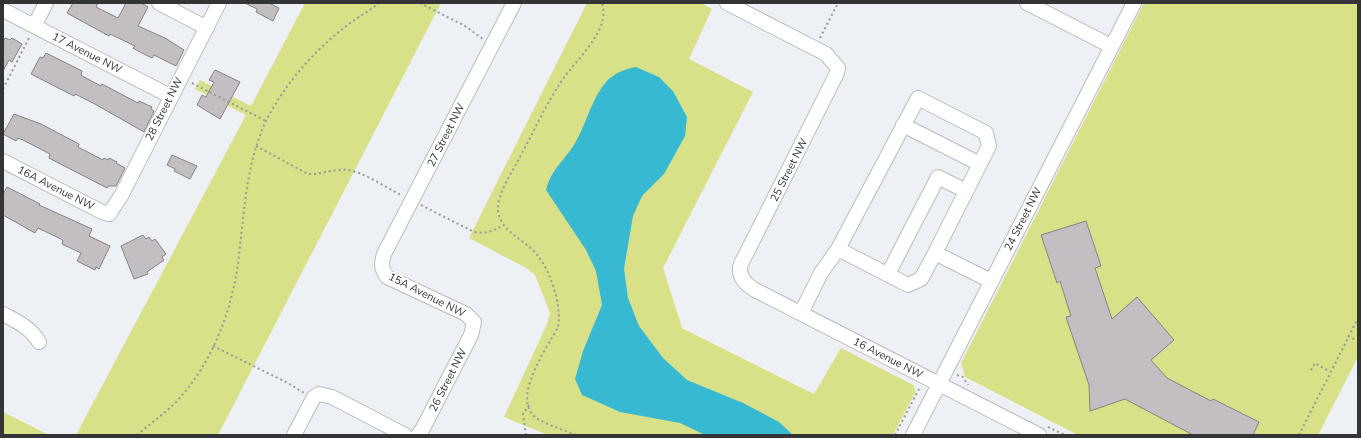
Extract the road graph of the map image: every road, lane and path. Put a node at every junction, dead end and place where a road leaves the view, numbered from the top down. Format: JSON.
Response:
{"nodes":[{"id":1,"x":46,"y":3,"type":"edge"},
{"id":2,"x":159,"y":3,"type":"edge"},
{"id":3,"x":219,"y":3,"type":"edge"},
{"id":4,"x":380,"y":3,"type":"edge"},
{"id":5,"x":420,"y":3,"type":"edge"},
{"id":6,"x":514,"y":3,"type":"edge"},
{"id":7,"x":602,"y":3,"type":"edge"},
{"id":8,"x":727,"y":3,"type":"edge"},
{"id":9,"x":838,"y":3,"type":"edge"},
{"id":10,"x":1027,"y":3,"type":"edge"},
{"id":11,"x":1134,"y":3,"type":"edge"},
{"id":12,"x":3,"y":10,"type":"edge"},
{"id":13,"x":34,"y":26,"type":"junction"},
{"id":14,"x":207,"y":28,"type":"junction"},
{"id":15,"x":493,"y":44,"type":"junction"},
{"id":16,"x":1111,"y":46,"type":"junction"},
{"id":17,"x":815,"y":48,"type":"junction"},
{"id":18,"x":180,"y":77,"type":"junction"},
{"id":19,"x":3,"y":89,"type":"edge"},
{"id":20,"x":170,"y":96,"type":"junction"},
{"id":21,"x":266,"y":121,"type":"junction"},
{"id":22,"x":903,"y":125,"type":"junction"},
{"id":23,"x":256,"y":146,"type":"junction"},
{"id":24,"x":3,"y":161,"type":"edge"},
{"id":25,"x":980,"y":164,"type":"junction"},
{"id":26,"x":966,"y":191,"type":"junction"},
{"id":27,"x":405,"y":197,"type":"dead end"},
{"id":28,"x":422,"y":206,"type":"dead end"},
{"id":29,"x":110,"y":214,"type":"joint"},
{"id":30,"x":504,"y":225,"type":"junction"},
{"id":31,"x":838,"y":248,"type":"junction"},
{"id":32,"x":935,"y":253,"type":"junction"},
{"id":33,"x":381,"y":268,"type":"joint"},
{"id":34,"x":888,"y":274,"type":"junction"},
{"id":35,"x":741,"y":277,"type":"joint"},
{"id":36,"x":991,"y":281,"type":"junction"},
{"id":37,"x":801,"y":313,"type":"junction"},
{"id":38,"x":3,"y":314,"type":"edge"},
{"id":39,"x":1358,"y":318,"type":"edge"},
{"id":40,"x":474,"y":322,"type":"joint"},
{"id":41,"x":1348,"y":336,"type":"junction"},
{"id":42,"x":1358,"y":340,"type":"edge"},
{"id":43,"x":39,"y":342,"type":"dead end"},
{"id":44,"x":213,"y":346,"type":"junction"},
{"id":45,"x":1311,"y":370,"type":"dead end"},
{"id":46,"x":1330,"y":372,"type":"junction"},
{"id":47,"x":927,"y":378,"type":"junction"},
{"id":48,"x":939,"y":384,"type":"junction"},
{"id":49,"x":315,"y":397,"type":"junction"},
{"id":50,"x":528,"y":405,"type":"junction"},
{"id":51,"x":137,"y":435,"type":"edge"},
{"id":52,"x":294,"y":435,"type":"edge"},
{"id":53,"x":406,"y":435,"type":"edge"},
{"id":54,"x":418,"y":435,"type":"edge"},
{"id":55,"x":526,"y":435,"type":"edge"},
{"id":56,"x":576,"y":435,"type":"edge"},
{"id":57,"x":895,"y":435,"type":"edge"},
{"id":58,"x":913,"y":435,"type":"edge"},
{"id":59,"x":1039,"y":435,"type":"edge"},
{"id":60,"x":1299,"y":435,"type":"edge"}],
"edges":[{"from":1,"to":13,"type":"street"},
{"from":2,"to":14,"type":"street"},
{"from":3,"to":14,"type":"street","name":"28 Street NW"},
{"from":4,"to":21,"type":"path"},
{"from":5,"to":15,"type":"path"},
{"from":6,"to":15,"type":"street","name":"27 Street NW"},
{"from":7,"to":30,"type":"path"},
{"from":8,"to":17,"type":"street"},
{"from":9,"to":17,"type":"path"},
{"from":10,"to":16,"type":"street"},
{"from":11,"to":16,"type":"street","name":"24 Street NW"},
{"from":12,"to":13,"type":"street","name":"17 Avenue NW"},
{"from":13,"to":19,"type":"path"},
{"from":13,"to":20,"type":"street","name":"17 Avenue NW"},
{"from":14,"to":18,"type":"street","name":"28 Street NW"},
{"from":15,"to":33,"type":"street","name":"27 Street NW"},
{"from":16,"to":36,"type":"street","name":"24 Street NW"},
{"from":17,"to":35,"type":"street","name":"25 Street NW"},
{"from":18,"to":20,"type":"street","name":"28 Street NW"},
{"from":18,"to":21,"type":"path"},
{"from":20,"to":29,"type":"street","name":"28 Street NW"},
{"from":21,"to":23,"type":"path"},
{"from":22,"to":25,"type":"street"},
{"from":22,"to":25,"type":"street"},
{"from":22,"to":31,"type":"street"},
{"from":23,"to":27,"type":"path"},
{"from":23,"to":44,"type":"path"},
{"from":24,"to":29,"type":"street","name":"16A Avenue NW"},
{"from":25,"to":26,"type":"street"},
{"from":26,"to":32,"type":"street"},
{"from":26,"to":34,"type":"street"},
{"from":28,"to":30,"type":"path"},
{"from":30,"to":50,"type":"path"},
{"from":31,"to":34,"type":"street"},
{"from":31,"to":37,"type":"street"},
{"from":32,"to":34,"type":"street"},
{"from":32,"to":36,"type":"street"},
{"from":33,"to":40,"type":"street","name":"15A Avenue NW"},
{"from":35,"to":37,"type":"street","name":"16 Avenue NW"},
{"from":36,"to":48,"type":"street","name":"24 Street NW"},
{"from":37,"to":47,"type":"street","name":"16 Avenue NW"},
{"from":38,"to":43,"type":"street"},
{"from":39,"to":41,"type":"path"},
{"from":40,"to":54,"type":"street","name":"26 Street NW"},
{"from":41,"to":42,"type":"path"},
{"from":41,"to":46,"type":"path"},
{"from":44,"to":49,"type":"path"},
{"from":44,"to":51,"type":"path"},
{"from":45,"to":46,"type":"path"},
{"from":46,"to":60,"type":"path"},
{"from":47,"to":48,"type":"street","name":"16 Avenue NW"},
{"from":47,"to":57,"type":"path"},
{"from":48,"to":58,"type":"street","name":"24 Street NW"},
{"from":48,"to":59,"type":"street","name":"16 Avenue NW"},
{"from":49,"to":52,"type":"street"},
{"from":49,"to":53,"type":"street"},
{"from":50,"to":55,"type":"path"},
{"from":50,"to":56,"type":"path"}]}
